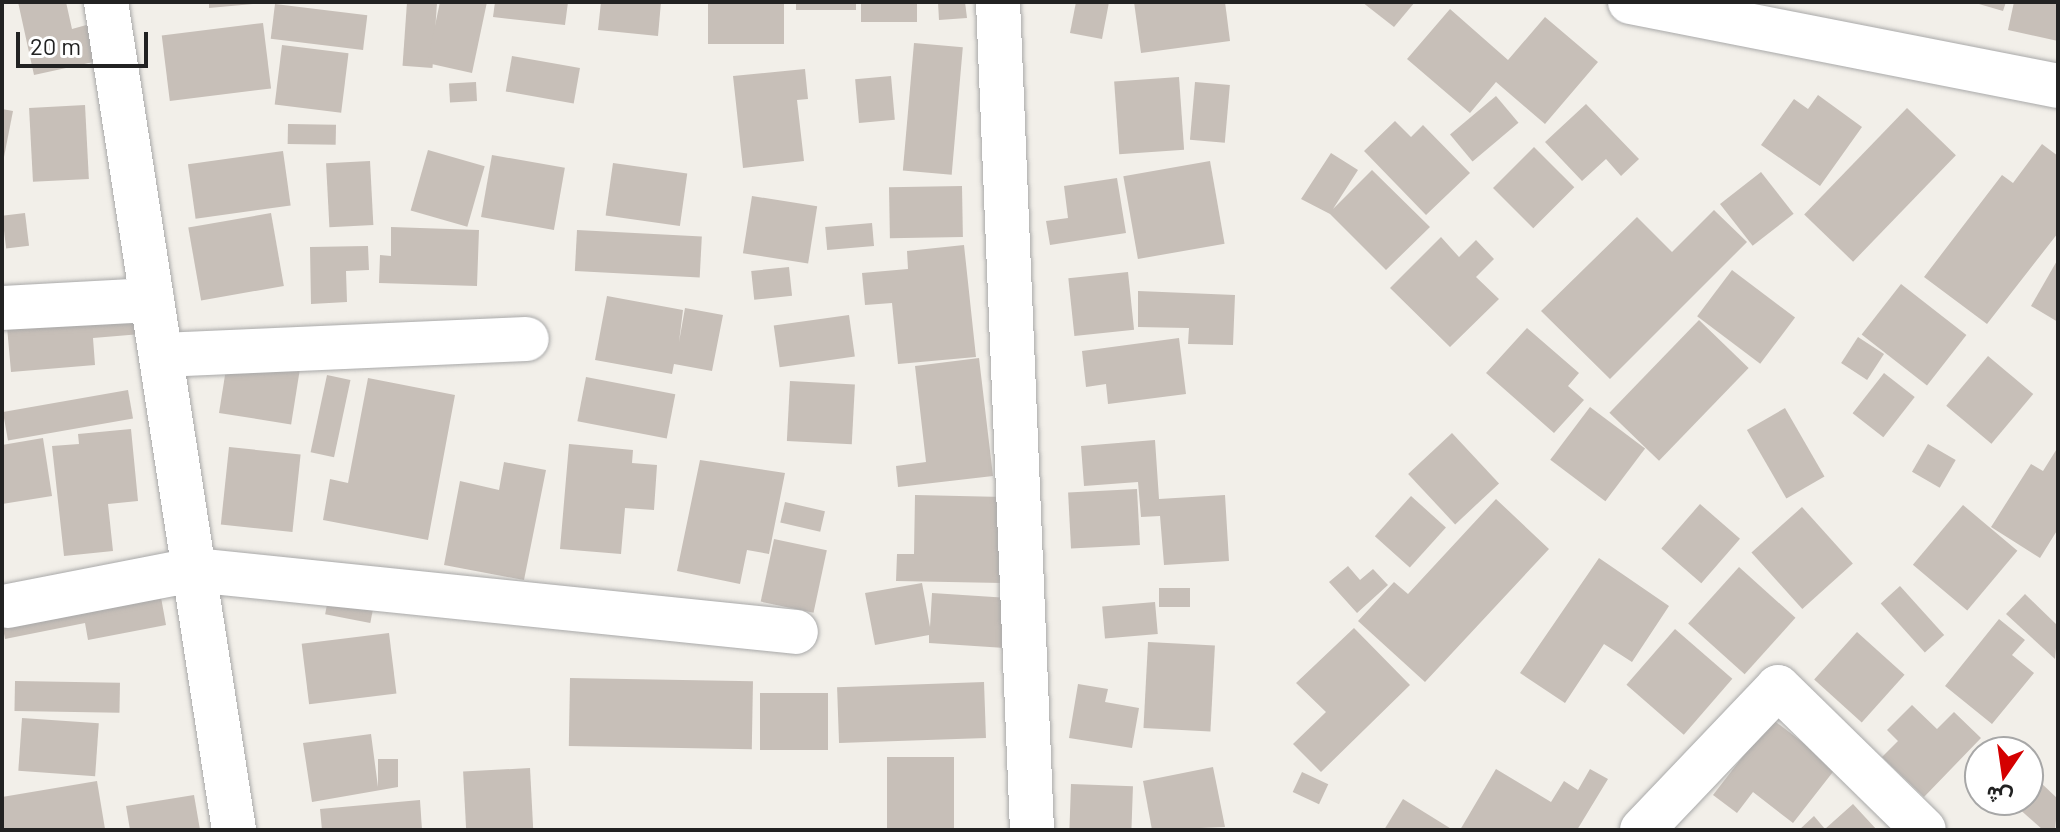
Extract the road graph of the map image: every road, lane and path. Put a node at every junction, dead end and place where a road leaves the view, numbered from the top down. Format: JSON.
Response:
{"nodes":[{"id":1,"x":106,"y":2,"type":"edge"},
{"id":2,"x":998,"y":2,"type":"edge"},
{"id":3,"x":1630,"y":2,"type":"edge"},
{"id":4,"x":2058,"y":86,"type":"edge"},
{"id":5,"x":152,"y":300,"type":"junction"},
{"id":6,"x":2,"y":308,"type":"edge"},
{"id":7,"x":527,"y":339,"type":"dead end"},
{"id":8,"x":161,"y":355,"type":"junction"},
{"id":9,"x":194,"y":570,"type":"junction"},
{"id":10,"x":8,"y":606,"type":"dead end"},
{"id":11,"x":796,"y":632,"type":"dead end"},
{"id":12,"x":234,"y":830,"type":"edge"},
{"id":13,"x":1032,"y":830,"type":"edge"},
{"id":14,"x":1642,"y":830,"type":"edge"},
{"id":15,"x":1924,"y":830,"type":"edge"}],
"edges":[{"from":1,"to":5,"type":"street"},
{"from":2,"to":13,"type":"street"},
{"from":3,"to":4,"type":"street"},
{"from":5,"to":6,"type":"street"},
{"from":5,"to":8,"type":"street"},
{"from":7,"to":8,"type":"street"},
{"from":8,"to":9,"type":"street"},
{"from":9,"to":10,"type":"street"},
{"from":9,"to":11,"type":"street"},
{"from":9,"to":12,"type":"street"},
{"from":14,"to":15,"type":"street"}]}
